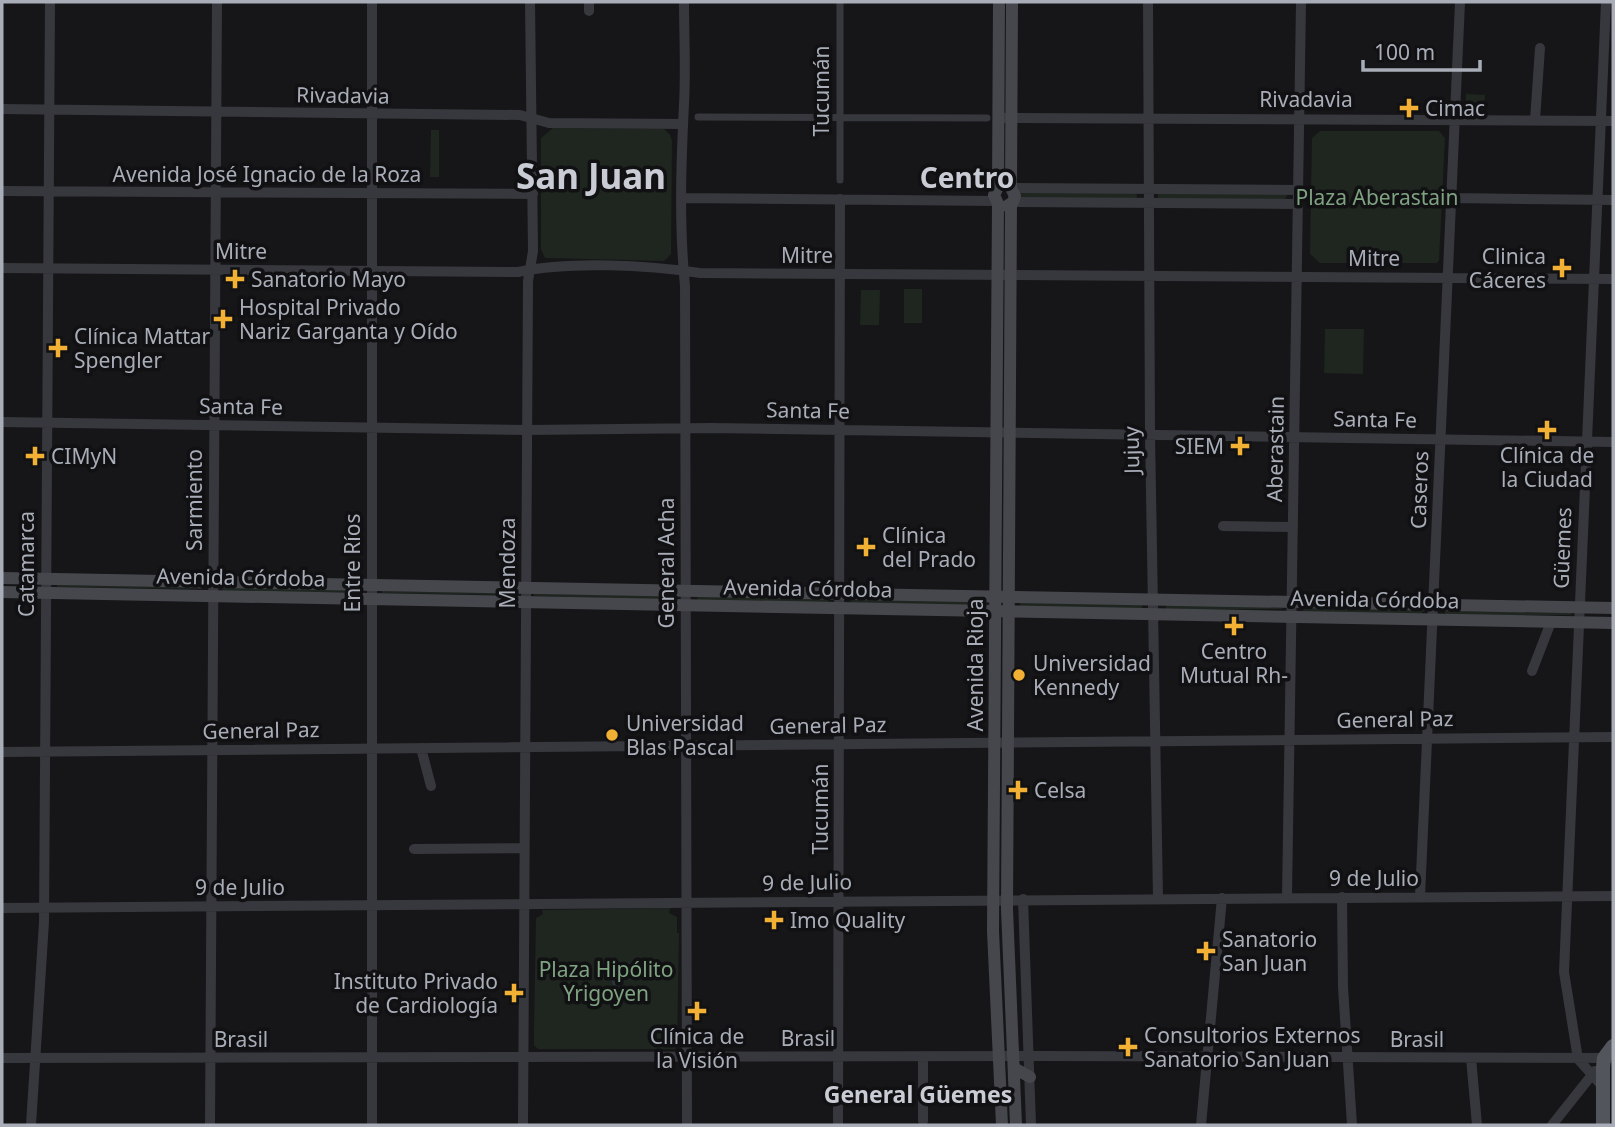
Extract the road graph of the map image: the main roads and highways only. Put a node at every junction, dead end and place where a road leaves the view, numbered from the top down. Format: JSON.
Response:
{"nodes":[{"id":1,"x":999,"y":2,"type":"edge"},
{"id":2,"x":1013,"y":2,"type":"edge"},
{"id":3,"x":998,"y":187,"type":"junction"},
{"id":4,"x":1012,"y":188,"type":"junction"},
{"id":5,"x":996,"y":202,"type":"junction"},
{"id":6,"x":1012,"y":203,"type":"junction"},
{"id":7,"x":2,"y":578,"type":"edge"},
{"id":8,"x":2,"y":592,"type":"edge"},
{"id":9,"x":371,"y":592,"type":"junction"},
{"id":10,"x":526,"y":595,"type":"junction"},
{"id":11,"x":994,"y":596,"type":"junction"},
{"id":12,"x":1009,"y":597,"type":"junction"},
{"id":13,"x":1613,"y":608,"type":"edge"},
{"id":14,"x":994,"y":611,"type":"junction"},
{"id":15,"x":1009,"y":611,"type":"junction"},
{"id":16,"x":1613,"y":623,"type":"edge"},
{"id":17,"x":993,"y":899,"type":"junction"},
{"id":18,"x":1008,"y":948,"type":"junction"},
{"id":19,"x":996,"y":1008,"type":"junction"},
{"id":20,"x":1613,"y":1046,"type":"edge"},
{"id":21,"x":1609,"y":1058,"type":"edge"},
{"id":22,"x":1018,"y":1070,"type":"junction"},
{"id":23,"x":1001,"y":1092,"type":"junction"},
{"id":24,"x":1002,"y":1125,"type":"edge"},
{"id":25,"x":1016,"y":1125,"type":"edge"},
{"id":26,"x":1603,"y":1125,"type":"edge"}],
"edges":[{"from":1,"to":3,"type":"main road"},
{"from":2,"to":4,"type":"main road"},
{"from":3,"to":4,"type":"main road"},
{"from":3,"to":5,"type":"main road"},
{"from":4,"to":6,"type":"main road"},
{"from":5,"to":6,"type":"main road"},
{"from":5,"to":11,"type":"main road","name":"Avenida Rioja"},
{"from":6,"to":12,"type":"main road","name":"Avenida Rioja"},
{"from":7,"to":9,"type":"main road","name":"Avenida Córdoba"},
{"from":8,"to":9,"type":"main road","name":"Avenida Córdoba"},
{"from":9,"to":10,"type":"main road","name":"Avenida Córdoba"},
{"from":10,"to":11,"type":"main road","name":"Avenida Córdoba"},
{"from":10,"to":14,"type":"main road","name":"Avenida Córdoba"},
{"from":11,"to":12,"type":"main road","name":"Avenida Córdoba"},
{"from":11,"to":14,"type":"main road","name":"Avenida Rioja"},
{"from":12,"to":13,"type":"main road","name":"Avenida Córdoba"},
{"from":12,"to":15,"type":"main road","name":"Avenida Rioja"},
{"from":14,"to":15,"type":"main road","name":"Avenida Córdoba"},
{"from":14,"to":17,"type":"main road","name":"Avenida Rioja"},
{"from":15,"to":16,"type":"main road","name":"Avenida Córdoba"},
{"from":15,"to":18,"type":"main road","name":"Avenida Rioja"},
{"from":17,"to":18,"type":"main road"},
{"from":17,"to":19,"type":"main road","name":"Avenida Rioja"},
{"from":18,"to":22,"type":"main road","name":"Avenida Rioja"},
{"from":19,"to":22,"type":"main road"},
{"from":19,"to":23,"type":"main road","name":"Avenida Rioja"},
{"from":20,"to":21,"type":"main road"},
{"from":21,"to":26,"type":"main road"},
{"from":22,"to":23,"type":"main road"},
{"from":22,"to":25,"type":"main road","name":"Avenida Rioja"},
{"from":23,"to":24,"type":"main road","name":"Avenida Rioja"}]}
